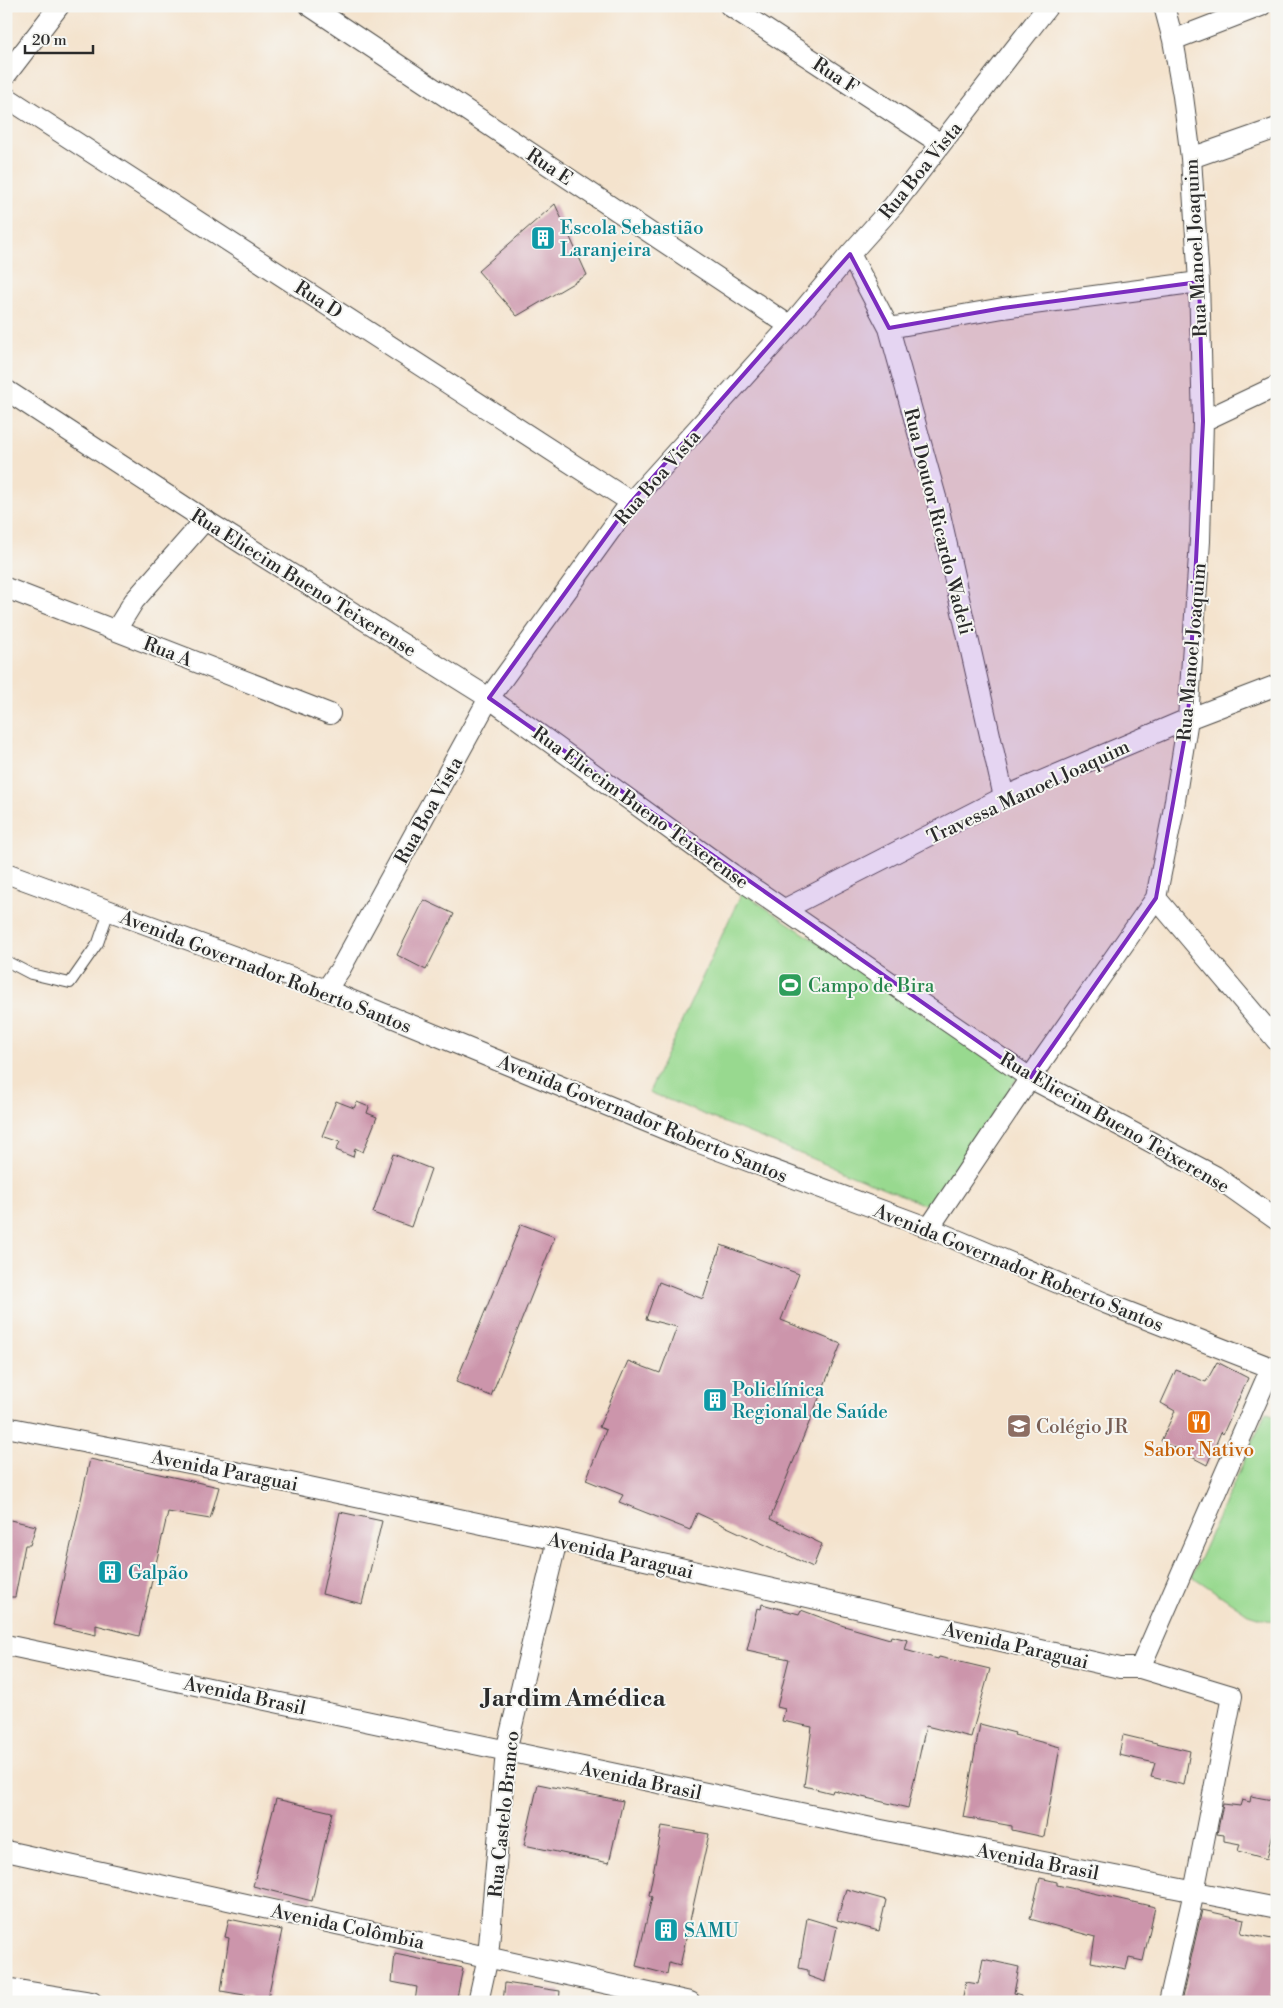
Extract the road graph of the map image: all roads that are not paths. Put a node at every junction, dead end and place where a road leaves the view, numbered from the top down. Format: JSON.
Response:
{"nodes":[{"id":1,"x":58,"y":6,"type":"edge"},
{"id":2,"x":310,"y":6,"type":"edge"},
{"id":3,"x":730,"y":6,"type":"edge"},
{"id":4,"x":1048,"y":6,"type":"edge"},
{"id":5,"x":1164,"y":6,"type":"edge"},
{"id":6,"x":1261,"y":6,"type":"edge"},
{"id":7,"x":1173,"y":40,"type":"junction"},
{"id":8,"x":6,"y":75,"type":"edge"},
{"id":9,"x":6,"y":97,"type":"edge"},
{"id":10,"x":1277,"y":128,"type":"edge"},
{"id":11,"x":941,"y":144,"type":"junction"},
{"id":12,"x":1191,"y":158,"type":"junction"},
{"id":13,"x":850,"y":254,"type":"junction"},
{"id":14,"x":1198,"y":282,"type":"junction"},
{"id":15,"x":790,"y":326,"type":"junction"},
{"id":16,"x":889,"y":328,"type":"junction"},
{"id":17,"x":1277,"y":386,"type":"edge"},
{"id":18,"x":6,"y":390,"type":"edge"},
{"id":19,"x":1203,"y":421,"type":"junction"},
{"id":20,"x":632,"y":502,"type":"junction"},
{"id":21,"x":205,"y":520,"type":"junction"},
{"id":22,"x":6,"y":588,"type":"edge"},
{"id":23,"x":116,"y":630,"type":"junction"},
{"id":24,"x":1277,"y":685,"type":"edge"},
{"id":25,"x":489,"y":698,"type":"junction"},
{"id":26,"x":330,"y":714,"type":"dead end"},
{"id":27,"x":1188,"y":720,"type":"junction"},
{"id":28,"x":1004,"y":798,"type":"junction"},
{"id":29,"x":6,"y":873,"type":"edge"},
{"id":30,"x":1156,"y":898,"type":"junction"},
{"id":31,"x":785,"y":909,"type":"junction"},
{"id":32,"x":109,"y":911,"type":"junction"},
{"id":33,"x":6,"y":961,"type":"edge"},
{"id":34,"x":326,"y":990,"type":"junction"},
{"id":35,"x":1277,"y":1041,"type":"edge"},
{"id":36,"x":1030,"y":1078,"type":"junction"},
{"id":37,"x":1277,"y":1220,"type":"edge"},
{"id":38,"x":929,"y":1228,"type":"junction"},
{"id":39,"x":1274,"y":1369,"type":"edge"},
{"id":40,"x":6,"y":1427,"type":"edge"},
{"id":41,"x":557,"y":1540,"type":"junction"},
{"id":42,"x":6,"y":1645,"type":"edge"},
{"id":43,"x":1140,"y":1668,"type":"junction"},
{"id":44,"x":506,"y":1751,"type":"junction"},
{"id":45,"x":6,"y":1852,"type":"edge"},
{"id":46,"x":1194,"y":1892,"type":"junction"},
{"id":47,"x":1277,"y":1908,"type":"edge"},
{"id":48,"x":488,"y":1957,"type":"junction"},
{"id":49,"x":6,"y":1988,"type":"edge"},
{"id":50,"x":637,"y":1996,"type":"edge"},
{"id":51,"x":92,"y":2002,"type":"edge"},
{"id":52,"x":478,"y":2002,"type":"edge"},
{"id":53,"x":690,"y":2002,"type":"edge"},
{"id":54,"x":1169,"y":2002,"type":"edge"}],
"edges":[{"from":1,"to":8,"type":"street"},
{"from":2,"to":15,"type":"street","name":"Rua E"},
{"from":3,"to":11,"type":"street","name":"Rua F"},
{"from":4,"to":11,"type":"street","name":"Rua Boa Vista"},
{"from":5,"to":7,"type":"street","name":"Rua Manoel Joaquim"},
{"from":6,"to":7,"type":"street"},
{"from":7,"to":12,"type":"street","name":"Rua Manoel Joaquim"},
{"from":9,"to":20,"type":"street","name":"Rua D"},
{"from":10,"to":12,"type":"street"},
{"from":11,"to":13,"type":"street","name":"Rua Boa Vista"},
{"from":12,"to":14,"type":"street","name":"Rua Manoel Joaquim"},
{"from":13,"to":15,"type":"street","name":"Rua Boa Vista"},
{"from":13,"to":16,"type":"street","name":"Rua Doutor Ricardo Wadeli"},
{"from":14,"to":16,"type":"street"},
{"from":14,"to":19,"type":"street","name":"Rua Manoel Joaquim"},
{"from":15,"to":20,"type":"street","name":"Rua Boa Vista"},
{"from":16,"to":28,"type":"street","name":"Rua Doutor Ricardo Wadeli"},
{"from":17,"to":19,"type":"street"},
{"from":18,"to":21,"type":"street","name":"Rua Eliecim Bueno Teixerense"},
{"from":19,"to":27,"type":"street","name":"Rua Manoel Joaquim"},
{"from":20,"to":25,"type":"street","name":"Rua Boa Vista"},
{"from":21,"to":23,"type":"street"},
{"from":21,"to":25,"type":"street","name":"Rua Eliecim Bueno Teixerense"},
{"from":22,"to":23,"type":"street","name":"Rua A"},
{"from":23,"to":26,"type":"street","name":"Rua A"},
{"from":24,"to":27,"type":"street","name":"Travessa Manoel Joaquim"},
{"from":25,"to":31,"type":"street","name":"Rua Eliecim Bueno Teixerense"},
{"from":25,"to":34,"type":"street","name":"Rua Boa Vista"},
{"from":27,"to":28,"type":"street","name":"Travessa Manoel Joaquim"},
{"from":27,"to":30,"type":"street","name":"Rua Manoel Joaquim"},
{"from":28,"to":31,"type":"street","name":"Travessa Manoel Joaquim"},
{"from":29,"to":32,"type":"street","name":"Avenida Governador Roberto Santos"},
{"from":30,"to":35,"type":"street"},
{"from":30,"to":36,"type":"street","name":"Rua Manoel Joaquim"},
{"from":31,"to":36,"type":"street","name":"Rua Eliecim Bueno Teixerense"},
{"from":32,"to":33,"type":"lane"},
{"from":32,"to":34,"type":"street","name":"Avenida Governador Roberto Santos"},
{"from":34,"to":38,"type":"street","name":"Avenida Governador Roberto Santos"},
{"from":36,"to":37,"type":"street","name":"Rua Eliecim Bueno Teixerense"},
{"from":36,"to":38,"type":"street","name":"Rua Manoel Joaquim"},
{"from":38,"to":39,"type":"street","name":"Avenida Governador Roberto Santos"},
{"from":39,"to":43,"type":"street"},
{"from":40,"to":41,"type":"street","name":"Avenida Paraguai"},
{"from":41,"to":43,"type":"street","name":"Avenida Paraguai"},
{"from":41,"to":44,"type":"street","name":"Rua Castelo Branco"},
{"from":42,"to":44,"type":"street","name":"Avenida Brasil"},
{"from":43,"to":46,"type":"street","name":"Avenida Paraguai"},
{"from":44,"to":46,"type":"street","name":"Avenida Brasil"},
{"from":44,"to":48,"type":"street","name":"Rua Castelo Branco"},
{"from":45,"to":48,"type":"street","name":"Avenida Colômbia"},
{"from":46,"to":47,"type":"street","name":"Avenida Brasil"},
{"from":46,"to":54,"type":"street"},
{"from":48,"to":50,"type":"street","name":"Avenida Colômbia"},
{"from":48,"to":52,"type":"street","name":"Rua Castelo Branco"},
{"from":49,"to":51,"type":"street"},
{"from":50,"to":53,"type":"street","name":"Avenida Colômbia"}]}
